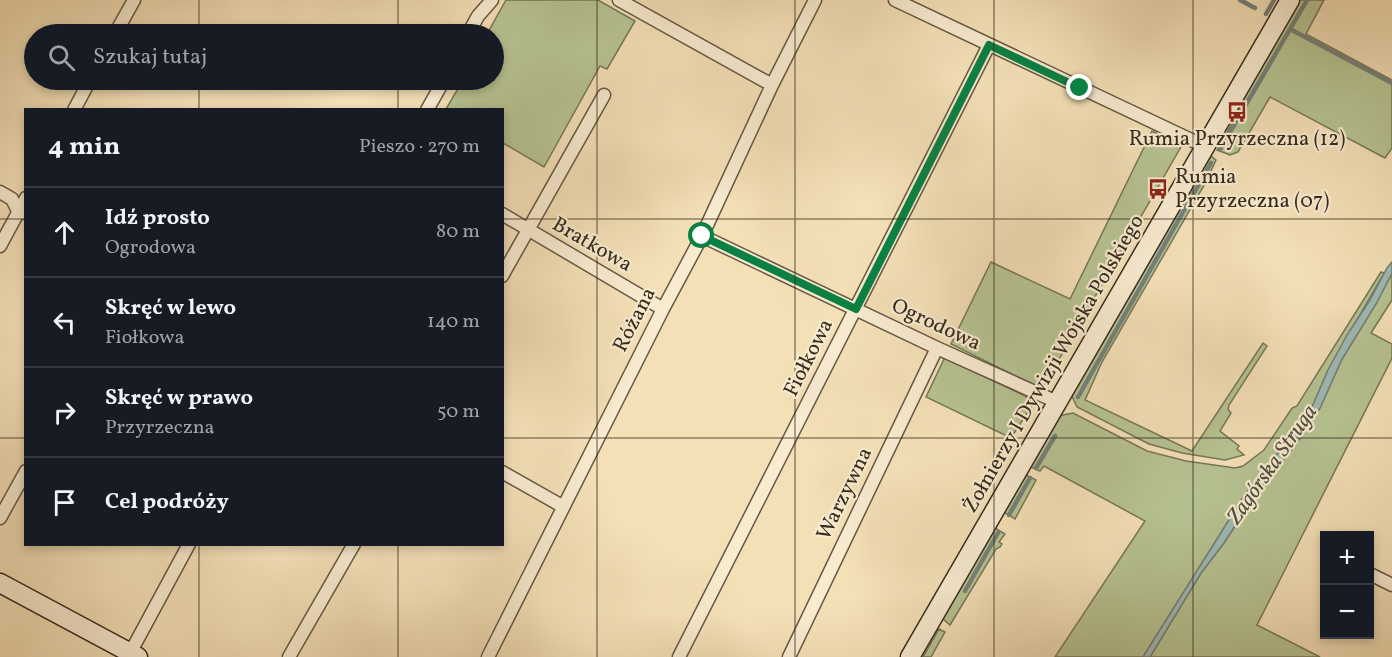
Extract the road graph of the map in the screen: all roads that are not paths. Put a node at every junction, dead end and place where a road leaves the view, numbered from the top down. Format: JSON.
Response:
{"nodes":[{"id":1,"x":134,"y":0,"type":"edge"},
{"id":2,"x":492,"y":0,"type":"edge"},
{"id":3,"x":619,"y":0,"type":"edge"},
{"id":4,"x":815,"y":0,"type":"edge"},
{"id":5,"x":896,"y":0,"type":"edge"},
{"id":6,"x":1290,"y":0,"type":"edge"},
{"id":7,"x":121,"y":24,"type":"edge"},
{"id":8,"x":474,"y":24,"type":"edge"},
{"id":9,"x":989,"y":45,"type":"junction"},
{"id":10,"x":772,"y":84,"type":"junction"},
{"id":11,"x":85,"y":90,"type":"edge"},
{"id":12,"x":438,"y":90,"type":"edge"},
{"id":13,"x":604,"y":95,"type":"dead end"},
{"id":14,"x":75,"y":108,"type":"edge"},
{"id":15,"x":428,"y":108,"type":"edge"},
{"id":16,"x":1206,"y":147,"type":"junction"},
{"id":17,"x":0,"y":192,"type":"edge"},
{"id":18,"x":22,"y":213,"type":"edge"},
{"id":19,"x":504,"y":215,"type":"edge"},
{"id":20,"x":527,"y":229,"type":"junction"},
{"id":21,"x":702,"y":236,"type":"junction"},
{"id":22,"x":0,"y":246,"type":"edge"},
{"id":23,"x":504,"y":272,"type":"edge"},
{"id":24,"x":663,"y":309,"type":"junction"},
{"id":25,"x":856,"y":309,"type":"junction"},
{"id":26,"x":937,"y":348,"type":"junction"},
{"id":27,"x":1057,"y":402,"type":"junction"},
{"id":28,"x":504,"y":473,"type":"edge"},
{"id":29,"x":24,"y":475,"type":"edge"},
{"id":30,"x":562,"y":506,"type":"junction"},
{"id":31,"x":0,"y":518,"type":"edge"},
{"id":32,"x":188,"y":546,"type":"edge"},
{"id":33,"x":353,"y":546,"type":"edge"},
{"id":34,"x":1374,"y":576,"type":"edge"},
{"id":35,"x":0,"y":583,"type":"edge"},
{"id":36,"x":1392,"y":585,"type":"edge"},
{"id":37,"x":132,"y":656,"type":"edge"},
{"id":38,"x":289,"y":657,"type":"edge"},
{"id":39,"x":488,"y":657,"type":"edge"},
{"id":40,"x":679,"y":657,"type":"edge"},
{"id":41,"x":789,"y":657,"type":"edge"},
{"id":42,"x":909,"y":657,"type":"edge"}],
"edges":[{"from":1,"to":7,"type":"street"},
{"from":2,"to":8,"type":"street"},
{"from":3,"to":10,"type":"street"},
{"from":4,"to":10,"type":"street","name":"Różana"},
{"from":5,"to":9,"type":"street"},
{"from":6,"to":16,"type":"street","name":"Żołnierzy I Dywizji Wojska Polskiego"},
{"from":9,"to":16,"type":"street"},
{"from":9,"to":25,"type":"street","name":"Fiołkowa"},
{"from":10,"to":21,"type":"street","name":"Różana"},
{"from":11,"to":14,"type":"street"},
{"from":12,"to":15,"type":"street"},
{"from":13,"to":20,"type":"street"},
{"from":16,"to":27,"type":"street","name":"Żołnierzy I Dywizji Wojska Polskiego"},
{"from":17,"to":18,"type":"street"},
{"from":18,"to":22,"type":"street"},
{"from":19,"to":20,"type":"street","name":"Bratkowa"},
{"from":20,"to":23,"type":"street"},
{"from":20,"to":24,"type":"street","name":"Bratkowa"},
{"from":21,"to":24,"type":"street","name":"Różana"},
{"from":21,"to":25,"type":"street","name":"Ogrodowa"},
{"from":24,"to":30,"type":"street","name":"Różana"},
{"from":25,"to":26,"type":"street","name":"Ogrodowa"},
{"from":25,"to":40,"type":"street","name":"Fiołkowa"},
{"from":26,"to":27,"type":"street","name":"Ogrodowa"},
{"from":26,"to":41,"type":"street","name":"Warzywna"},
{"from":27,"to":42,"type":"street","name":"Żołnierzy I Dywizji Wojska Polskiego"},
{"from":28,"to":30,"type":"street"},
{"from":29,"to":31,"type":"street"},
{"from":30,"to":39,"type":"street","name":"Różana"},
{"from":32,"to":37,"type":"street"},
{"from":33,"to":38,"type":"street"},
{"from":34,"to":36,"type":"street"},
{"from":35,"to":37,"type":"street"}]}
